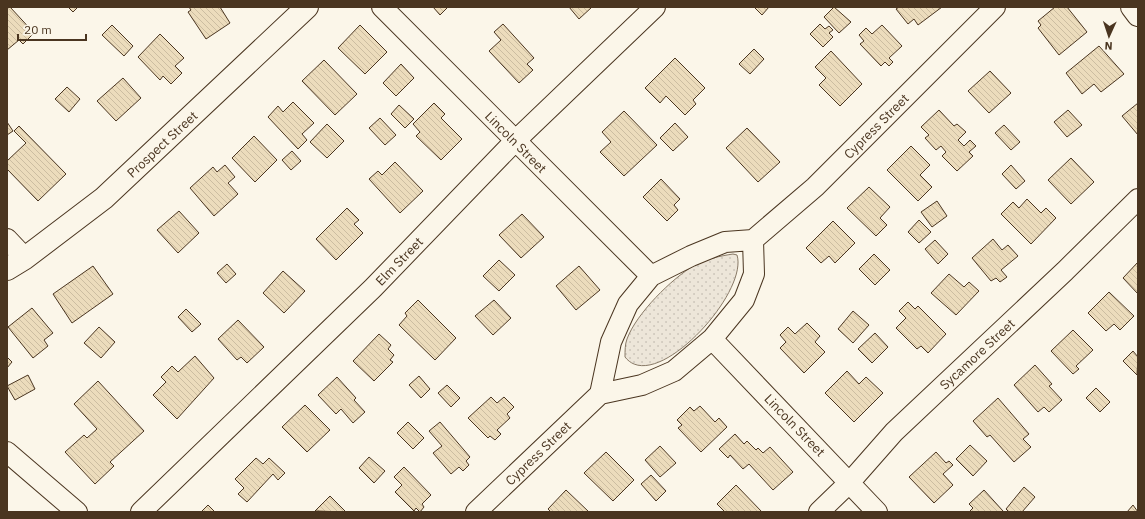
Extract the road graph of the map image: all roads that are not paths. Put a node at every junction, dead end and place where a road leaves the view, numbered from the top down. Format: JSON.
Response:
{"nodes":[{"id":1,"x":306,"y":7,"type":"edge"},
{"id":2,"x":382,"y":7,"type":"edge"},
{"id":3,"x":654,"y":7,"type":"edge"},
{"id":4,"x":995,"y":7,"type":"edge"},
{"id":5,"x":1132,"y":7,"type":"edge"},
{"id":6,"x":1138,"y":15,"type":"edge"},
{"id":7,"x":515,"y":141,"type":"junction"},
{"id":8,"x":1138,"y":199,"type":"edge"},
{"id":9,"x":7,"y":239,"type":"edge"},
{"id":10,"x":753,"y":240,"type":"junction"},
{"id":11,"x":25,"y":258,"type":"junction"},
{"id":12,"x":7,"y":269,"type":"edge"},
{"id":13,"x":651,"y":276,"type":"junction"},
{"id":14,"x":712,"y":339,"type":"junction"},
{"id":15,"x":600,"y":394,"type":"junction"},
{"id":16,"x":7,"y":452,"type":"edge"},
{"id":17,"x":850,"y":482,"type":"junction"},
{"id":18,"x":77,"y":512,"type":"edge"},
{"id":19,"x":141,"y":512,"type":"edge"},
{"id":20,"x":476,"y":512,"type":"edge"},
{"id":21,"x":819,"y":512,"type":"edge"},
{"id":22,"x":877,"y":512,"type":"edge"}],
"edges":[{"from":1,"to":11,"type":"street","name":"Prospect Street"},
{"from":2,"to":7,"type":"street","name":"Lincoln Street"},
{"from":3,"to":7,"type":"street","name":"Elm Street"},
{"from":4,"to":10,"type":"street","name":"Cypress Street"},
{"from":5,"to":6,"type":"street"},
{"from":7,"to":13,"type":"street","name":"Lincoln Street"},
{"from":7,"to":19,"type":"street","name":"Elm Street"},
{"from":8,"to":17,"type":"street","name":"Sycamore Street"},
{"from":9,"to":11,"type":"street"},
{"from":10,"to":13,"type":"street"},
{"from":10,"to":14,"type":"street"},
{"from":11,"to":12,"type":"street","name":"Prospect Street"},
{"from":13,"to":15,"type":"street"},
{"from":14,"to":15,"type":"street"},
{"from":14,"to":17,"type":"street","name":"Lincoln Street"},
{"from":15,"to":20,"type":"street","name":"Cypress Street"},
{"from":16,"to":18,"type":"street"},
{"from":17,"to":21,"type":"street","name":"Sycamore Street"},
{"from":17,"to":22,"type":"street","name":"Lincoln Street"}]}
